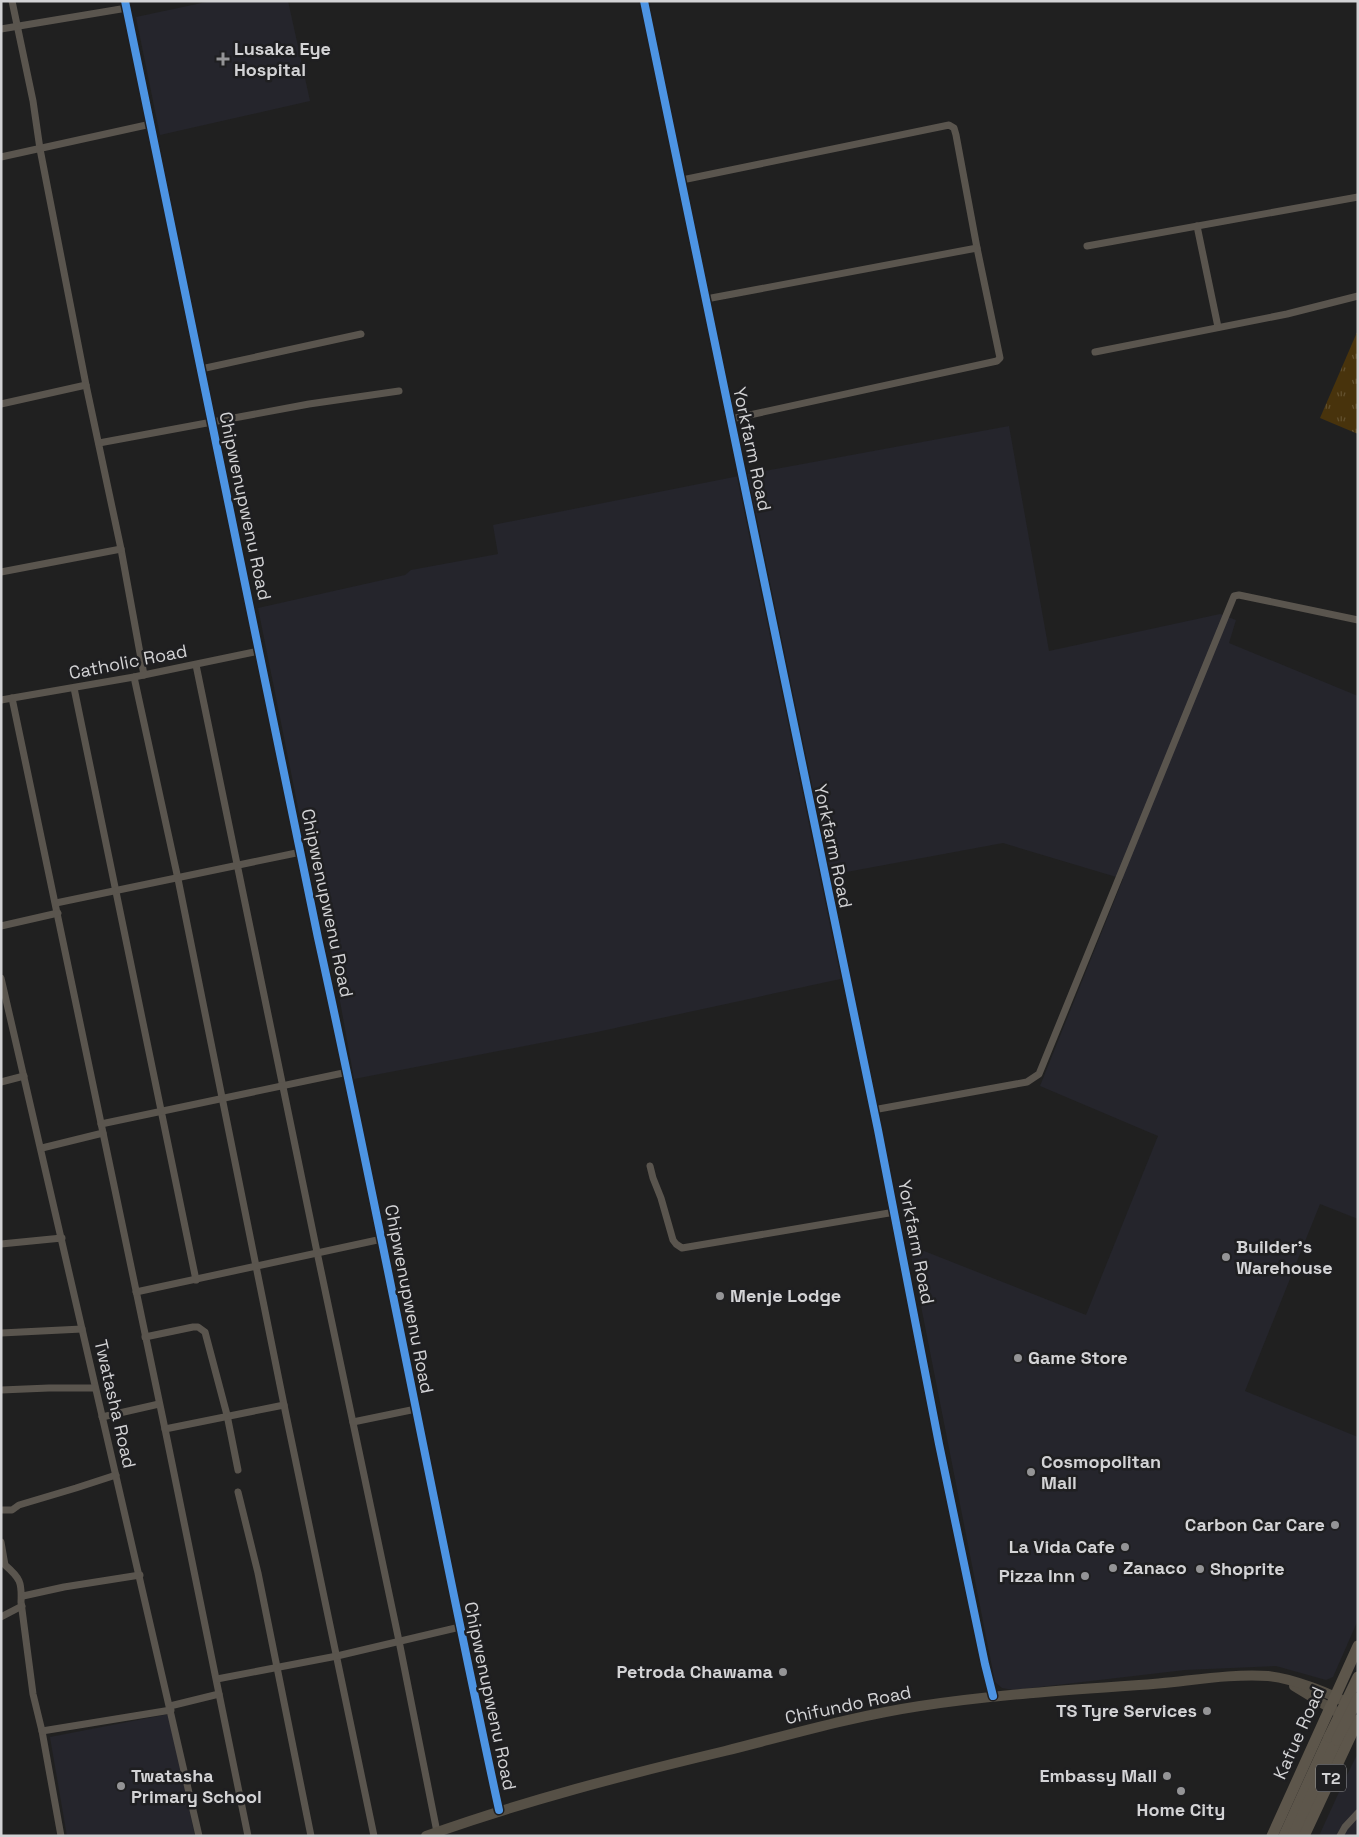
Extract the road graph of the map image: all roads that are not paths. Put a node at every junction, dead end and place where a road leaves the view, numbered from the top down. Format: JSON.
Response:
{"nodes":[{"id":1,"x":12,"y":1,"type":"edge"},
{"id":2,"x":644,"y":1,"type":"edge"},
{"id":3,"x":126,"y":4,"type":"edge"},
{"id":4,"x":17,"y":26,"type":"junction"},
{"id":5,"x":1,"y":29,"type":"edge"},
{"id":6,"x":151,"y":124,"type":"junction"},
{"id":7,"x":40,"y":149,"type":"junction"},
{"id":8,"x":1,"y":156,"type":"edge"},
{"id":9,"x":682,"y":180,"type":"junction"},
{"id":10,"x":1358,"y":196,"type":"edge"},
{"id":11,"x":1197,"y":226,"type":"junction"},
{"id":12,"x":1087,"y":246,"type":"dead end"},
{"id":13,"x":977,"y":248,"type":"junction"},
{"id":14,"x":1358,"y":296,"type":"edge"},
{"id":15,"x":706,"y":299,"type":"junction"},
{"id":16,"x":1218,"y":328,"type":"junction"},
{"id":17,"x":361,"y":334,"type":"dead end"},
{"id":18,"x":1095,"y":352,"type":"dead end"},
{"id":19,"x":201,"y":369,"type":"junction"},
{"id":20,"x":86,"y":385,"type":"junction"},
{"id":21,"x":399,"y":391,"type":"dead end"},
{"id":22,"x":1,"y":404,"type":"edge"},
{"id":23,"x":731,"y":419,"type":"junction"},
{"id":24,"x":212,"y":422,"type":"junction"},
{"id":25,"x":99,"y":443,"type":"junction"},
{"id":26,"x":121,"y":549,"type":"junction"},
{"id":27,"x":1,"y":572,"type":"edge"},
{"id":28,"x":1358,"y":620,"type":"edge"},
{"id":29,"x":259,"y":651,"type":"junction"},
{"id":30,"x":196,"y":665,"type":"junction"},
{"id":31,"x":144,"y":675,"type":"junction"},
{"id":32,"x":134,"y":677,"type":"junction"},
{"id":33,"x":74,"y":688,"type":"junction"},
{"id":34,"x":12,"y":698,"type":"junction"},
{"id":35,"x":1,"y":700,"type":"edge"},
{"id":36,"x":301,"y":852,"type":"junction"},
{"id":37,"x":238,"y":866,"type":"junction"},
{"id":38,"x":178,"y":879,"type":"junction"},
{"id":39,"x":117,"y":891,"type":"junction"},
{"id":40,"x":56,"y":903,"type":"junction"},
{"id":41,"x":58,"y":913,"type":"junction"},
{"id":42,"x":1,"y":926,"type":"edge"},
{"id":43,"x":1,"y":978,"type":"edge"},
{"id":44,"x":348,"y":1072,"type":"junction"},
{"id":45,"x":24,"y":1076,"type":"junction"},
{"id":46,"x":1,"y":1082,"type":"edge"},
{"id":47,"x":283,"y":1086,"type":"junction"},
{"id":48,"x":222,"y":1098,"type":"junction"},
{"id":49,"x":873,"y":1110,"type":"junction"},
{"id":50,"x":162,"y":1111,"type":"junction"},
{"id":51,"x":101,"y":1124,"type":"junction"},
{"id":52,"x":103,"y":1133,"type":"junction"},
{"id":53,"x":42,"y":1148,"type":"junction"},
{"id":54,"x":650,"y":1166,"type":"dead end"},
{"id":55,"x":895,"y":1212,"type":"junction"},
{"id":56,"x":62,"y":1238,"type":"junction"},
{"id":57,"x":382,"y":1239,"type":"junction"},
{"id":58,"x":1,"y":1244,"type":"edge"},
{"id":59,"x":316,"y":1252,"type":"junction"},
{"id":60,"x":257,"y":1266,"type":"junction"},
{"id":61,"x":196,"y":1280,"type":"junction"},
{"id":62,"x":136,"y":1292,"type":"junction"},
{"id":63,"x":82,"y":1328,"type":"junction"},
{"id":64,"x":1,"y":1333,"type":"edge"},
{"id":65,"x":145,"y":1337,"type":"junction"},
{"id":66,"x":95,"y":1388,"type":"junction"},
{"id":67,"x":1,"y":1390,"type":"edge"},
{"id":68,"x":159,"y":1404,"type":"junction"},
{"id":69,"x":284,"y":1405,"type":"junction"},
{"id":70,"x":416,"y":1409,"type":"junction"},
{"id":71,"x":227,"y":1415,"type":"junction"},
{"id":72,"x":102,"y":1416,"type":"junction"},
{"id":73,"x":353,"y":1422,"type":"junction"},
{"id":74,"x":165,"y":1429,"type":"junction"},
{"id":75,"x":238,"y":1470,"type":"dead end"},
{"id":76,"x":116,"y":1475,"type":"junction"},
{"id":77,"x":238,"y":1492,"type":"dead end"},
{"id":78,"x":1,"y":1510,"type":"edge"},
{"id":79,"x":1,"y":1542,"type":"edge"},
{"id":80,"x":3,"y":1563,"type":"edge"},
{"id":81,"x":140,"y":1575,"type":"junction"},
{"id":82,"x":23,"y":1596,"type":"junction"},
{"id":83,"x":22,"y":1606,"type":"junction"},
{"id":84,"x":1,"y":1617,"type":"edge"},
{"id":85,"x":460,"y":1628,"type":"junction"},
{"id":86,"x":399,"y":1641,"type":"junction"},
{"id":87,"x":1358,"y":1646,"type":"edge"},
{"id":88,"x":337,"y":1656,"type":"junction"},
{"id":89,"x":277,"y":1668,"type":"junction"},
{"id":90,"x":1358,"y":1677,"type":"edge"},
{"id":91,"x":216,"y":1679,"type":"junction"},
{"id":92,"x":1288,"y":1681,"type":"junction"},
{"id":93,"x":219,"y":1694,"type":"junction"},
{"id":94,"x":993,"y":1696,"type":"junction"},
{"id":95,"x":1335,"y":1696,"type":"junction"},
{"id":96,"x":1358,"y":1698,"type":"edge"},
{"id":97,"x":170,"y":1708,"type":"junction"},
{"id":98,"x":1329,"y":1709,"type":"junction"},
{"id":99,"x":1358,"y":1709,"type":"edge"},
{"id":100,"x":1357,"y":1721,"type":"edge"},
{"id":101,"x":42,"y":1731,"type":"junction"},
{"id":102,"x":1333,"y":1739,"type":"junction"},
{"id":103,"x":499,"y":1810,"type":"junction"},
{"id":104,"x":1358,"y":1813,"type":"edge"},
{"id":105,"x":437,"y":1832,"type":"junction"},
{"id":106,"x":61,"y":1836,"type":"edge"},
{"id":107,"x":199,"y":1836,"type":"edge"},
{"id":108,"x":248,"y":1836,"type":"edge"},
{"id":109,"x":311,"y":1836,"type":"edge"},
{"id":110,"x":374,"y":1836,"type":"edge"},
{"id":111,"x":426,"y":1836,"type":"edge"},
{"id":112,"x":1272,"y":1836,"type":"edge"},
{"id":113,"x":1284,"y":1836,"type":"edge"},
{"id":114,"x":1293,"y":1836,"type":"edge"},
{"id":115,"x":1304,"y":1836,"type":"edge"},
{"id":116,"x":1340,"y":1836,"type":"edge"}],
"edges":[{"from":1,"to":4,"type":"street"},
{"from":2,"to":9,"type":"street","name":"Yorkfarm Road"},
{"from":3,"to":4,"type":"street"},
{"from":3,"to":6,"type":"street","name":"Chipwenupwenu Road"},
{"from":4,"to":5,"type":"street"},
{"from":4,"to":7,"type":"street"},
{"from":6,"to":7,"type":"street"},
{"from":6,"to":19,"type":"street","name":"Chipwenupwenu Road"},
{"from":7,"to":8,"type":"street"},
{"from":7,"to":20,"type":"street"},
{"from":9,"to":13,"type":"street"},
{"from":9,"to":15,"type":"street","name":"Yorkfarm Road"},
{"from":10,"to":11,"type":"street"},
{"from":11,"to":12,"type":"street"},
{"from":11,"to":16,"type":"street"},
{"from":13,"to":15,"type":"street"},
{"from":13,"to":23,"type":"street"},
{"from":14,"to":16,"type":"street"},
{"from":15,"to":23,"type":"street","name":"Yorkfarm Road"},
{"from":16,"to":18,"type":"street"},
{"from":17,"to":19,"type":"street"},
{"from":19,"to":24,"type":"street","name":"Chipwenupwenu Road"},
{"from":20,"to":22,"type":"street"},
{"from":20,"to":25,"type":"street"},
{"from":21,"to":24,"type":"street"},
{"from":23,"to":49,"type":"street","name":"Yorkfarm Road"},
{"from":24,"to":25,"type":"street"},
{"from":24,"to":29,"type":"street","name":"Chipwenupwenu Road"},
{"from":25,"to":26,"type":"street"},
{"from":26,"to":27,"type":"street"},
{"from":26,"to":31,"type":"street"},
{"from":28,"to":49,"type":"street"},
{"from":29,"to":30,"type":"street","name":"Catholic Road"},
{"from":29,"to":36,"type":"street","name":"Chipwenupwenu Road"},
{"from":30,"to":31,"type":"street","name":"Catholic Road"},
{"from":30,"to":37,"type":"street"},
{"from":31,"to":32,"type":"street","name":"Catholic Road"},
{"from":32,"to":33,"type":"street","name":"Catholic Road"},
{"from":32,"to":38,"type":"street"},
{"from":33,"to":34,"type":"street","name":"Catholic Road"},
{"from":33,"to":39,"type":"street"},
{"from":34,"to":35,"type":"street","name":"Catholic Road"},
{"from":34,"to":40,"type":"street"},
{"from":36,"to":37,"type":"street"},
{"from":36,"to":44,"type":"street","name":"Chipwenupwenu Road"},
{"from":37,"to":38,"type":"street"},
{"from":37,"to":47,"type":"street"},
{"from":38,"to":39,"type":"street"},
{"from":38,"to":48,"type":"street"},
{"from":39,"to":40,"type":"street"},
{"from":39,"to":50,"type":"street"},
{"from":40,"to":41,"type":"street"},
{"from":41,"to":42,"type":"street"},
{"from":41,"to":51,"type":"street"},
{"from":43,"to":45,"type":"street","name":"Twatasha Road"},
{"from":44,"to":47,"type":"street"},
{"from":44,"to":57,"type":"street","name":"Chipwenupwenu Road"},
{"from":45,"to":46,"type":"street"},
{"from":45,"to":53,"type":"street","name":"Twatasha Road"},
{"from":47,"to":48,"type":"street"},
{"from":47,"to":59,"type":"street"},
{"from":48,"to":50,"type":"street"},
{"from":48,"to":60,"type":"street"},
{"from":49,"to":55,"type":"street","name":"Yorkfarm Road"},
{"from":50,"to":51,"type":"street"},
{"from":50,"to":61,"type":"street"},
{"from":51,"to":52,"type":"street"},
{"from":52,"to":53,"type":"street"},
{"from":52,"to":62,"type":"street"},
{"from":53,"to":56,"type":"street","name":"Twatasha Road"},
{"from":54,"to":55,"type":"street"},
{"from":55,"to":94,"type":"street","name":"Yorkfarm Road"},
{"from":56,"to":58,"type":"street"},
{"from":56,"to":63,"type":"street","name":"Twatasha Road"},
{"from":57,"to":59,"type":"street"},
{"from":57,"to":70,"type":"street","name":"Chipwenupwenu Road"},
{"from":59,"to":60,"type":"street"},
{"from":59,"to":73,"type":"street"},
{"from":60,"to":61,"type":"street"},
{"from":60,"to":69,"type":"street"},
{"from":61,"to":62,"type":"street"},
{"from":62,"to":65,"type":"street"},
{"from":63,"to":64,"type":"street"},
{"from":63,"to":66,"type":"street","name":"Twatasha Road"},
{"from":65,"to":68,"type":"street"},
{"from":65,"to":71,"type":"street"},
{"from":66,"to":67,"type":"street"},
{"from":66,"to":72,"type":"street","name":"Twatasha Road"},
{"from":68,"to":72,"type":"street"},
{"from":68,"to":74,"type":"street"},
{"from":69,"to":71,"type":"street"},
{"from":69,"to":88,"type":"street"},
{"from":70,"to":73,"type":"street"},
{"from":70,"to":85,"type":"street","name":"Chipwenupwenu Road"},
{"from":71,"to":74,"type":"street"},
{"from":71,"to":75,"type":"street"},
{"from":72,"to":76,"type":"street","name":"Twatasha Road"},
{"from":73,"to":86,"type":"street"},
{"from":74,"to":91,"type":"street"},
{"from":76,"to":78,"type":"street"},
{"from":76,"to":81,"type":"street","name":"Twatasha Road"},
{"from":77,"to":89,"type":"street"},
{"from":79,"to":80,"type":"street"},
{"from":80,"to":82,"type":"street"},
{"from":81,"to":82,"type":"street"},
{"from":81,"to":97,"type":"street","name":"Twatasha Road"},
{"from":82,"to":83,"type":"street"},
{"from":83,"to":84,"type":"street"},
{"from":83,"to":101,"type":"street"},
{"from":85,"to":86,"type":"street"},
{"from":85,"to":103,"type":"street","name":"Chipwenupwenu Road"},
{"from":86,"to":88,"type":"street"},
{"from":86,"to":105,"type":"street"},
{"from":87,"to":95,"type":"main road","name":"Kafue Road","number":"T2"},
{"from":88,"to":89,"type":"street"},
{"from":88,"to":110,"type":"street"},
{"from":89,"to":91,"type":"street"},
{"from":89,"to":109,"type":"street"},
{"from":90,"to":102,"type":"main road","name":"Kafue Road","number":"T2","bridge":true},
{"from":91,"to":93,"type":"street"},
{"from":92,"to":94,"type":"street","name":"Chifundo Road"},
{"from":92,"to":95,"type":"street","name":"Chifundo Road"},
{"from":92,"to":98,"type":"street","name":"Chifundo Road"},
{"from":93,"to":97,"type":"street"},
{"from":93,"to":108,"type":"street"},
{"from":94,"to":103,"type":"street","name":"Chifundo Road"},
{"from":95,"to":98,"type":"main road","name":"Kafue Road","number":"T2"},
{"from":95,"to":99,"type":"street","name":"Chifundo Road"},
{"from":96,"to":102,"type":"main road","name":"Kafue Road","number":"T2","bridge":true},
{"from":97,"to":101,"type":"street"},
{"from":97,"to":107,"type":"street","name":"Twatasha Road"},
{"from":98,"to":100,"type":"street","name":"Chifundo Road"},
{"from":98,"to":112,"type":"main road","name":"Kafue Road","number":"T2"},
{"from":100,"to":115,"type":"main road","number":"T2"},
{"from":101,"to":106,"type":"street"},
{"from":102,"to":113,"type":"main road","name":"Kafue Road","number":"T2"},
{"from":102,"to":114,"type":"main road","name":"Kafue Road","number":"T2"},
{"from":103,"to":105,"type":"street","name":"Chifundo Road"},
{"from":104,"to":116,"type":"street"},
{"from":105,"to":111,"type":"street","name":"Chifundo Road"}]}
